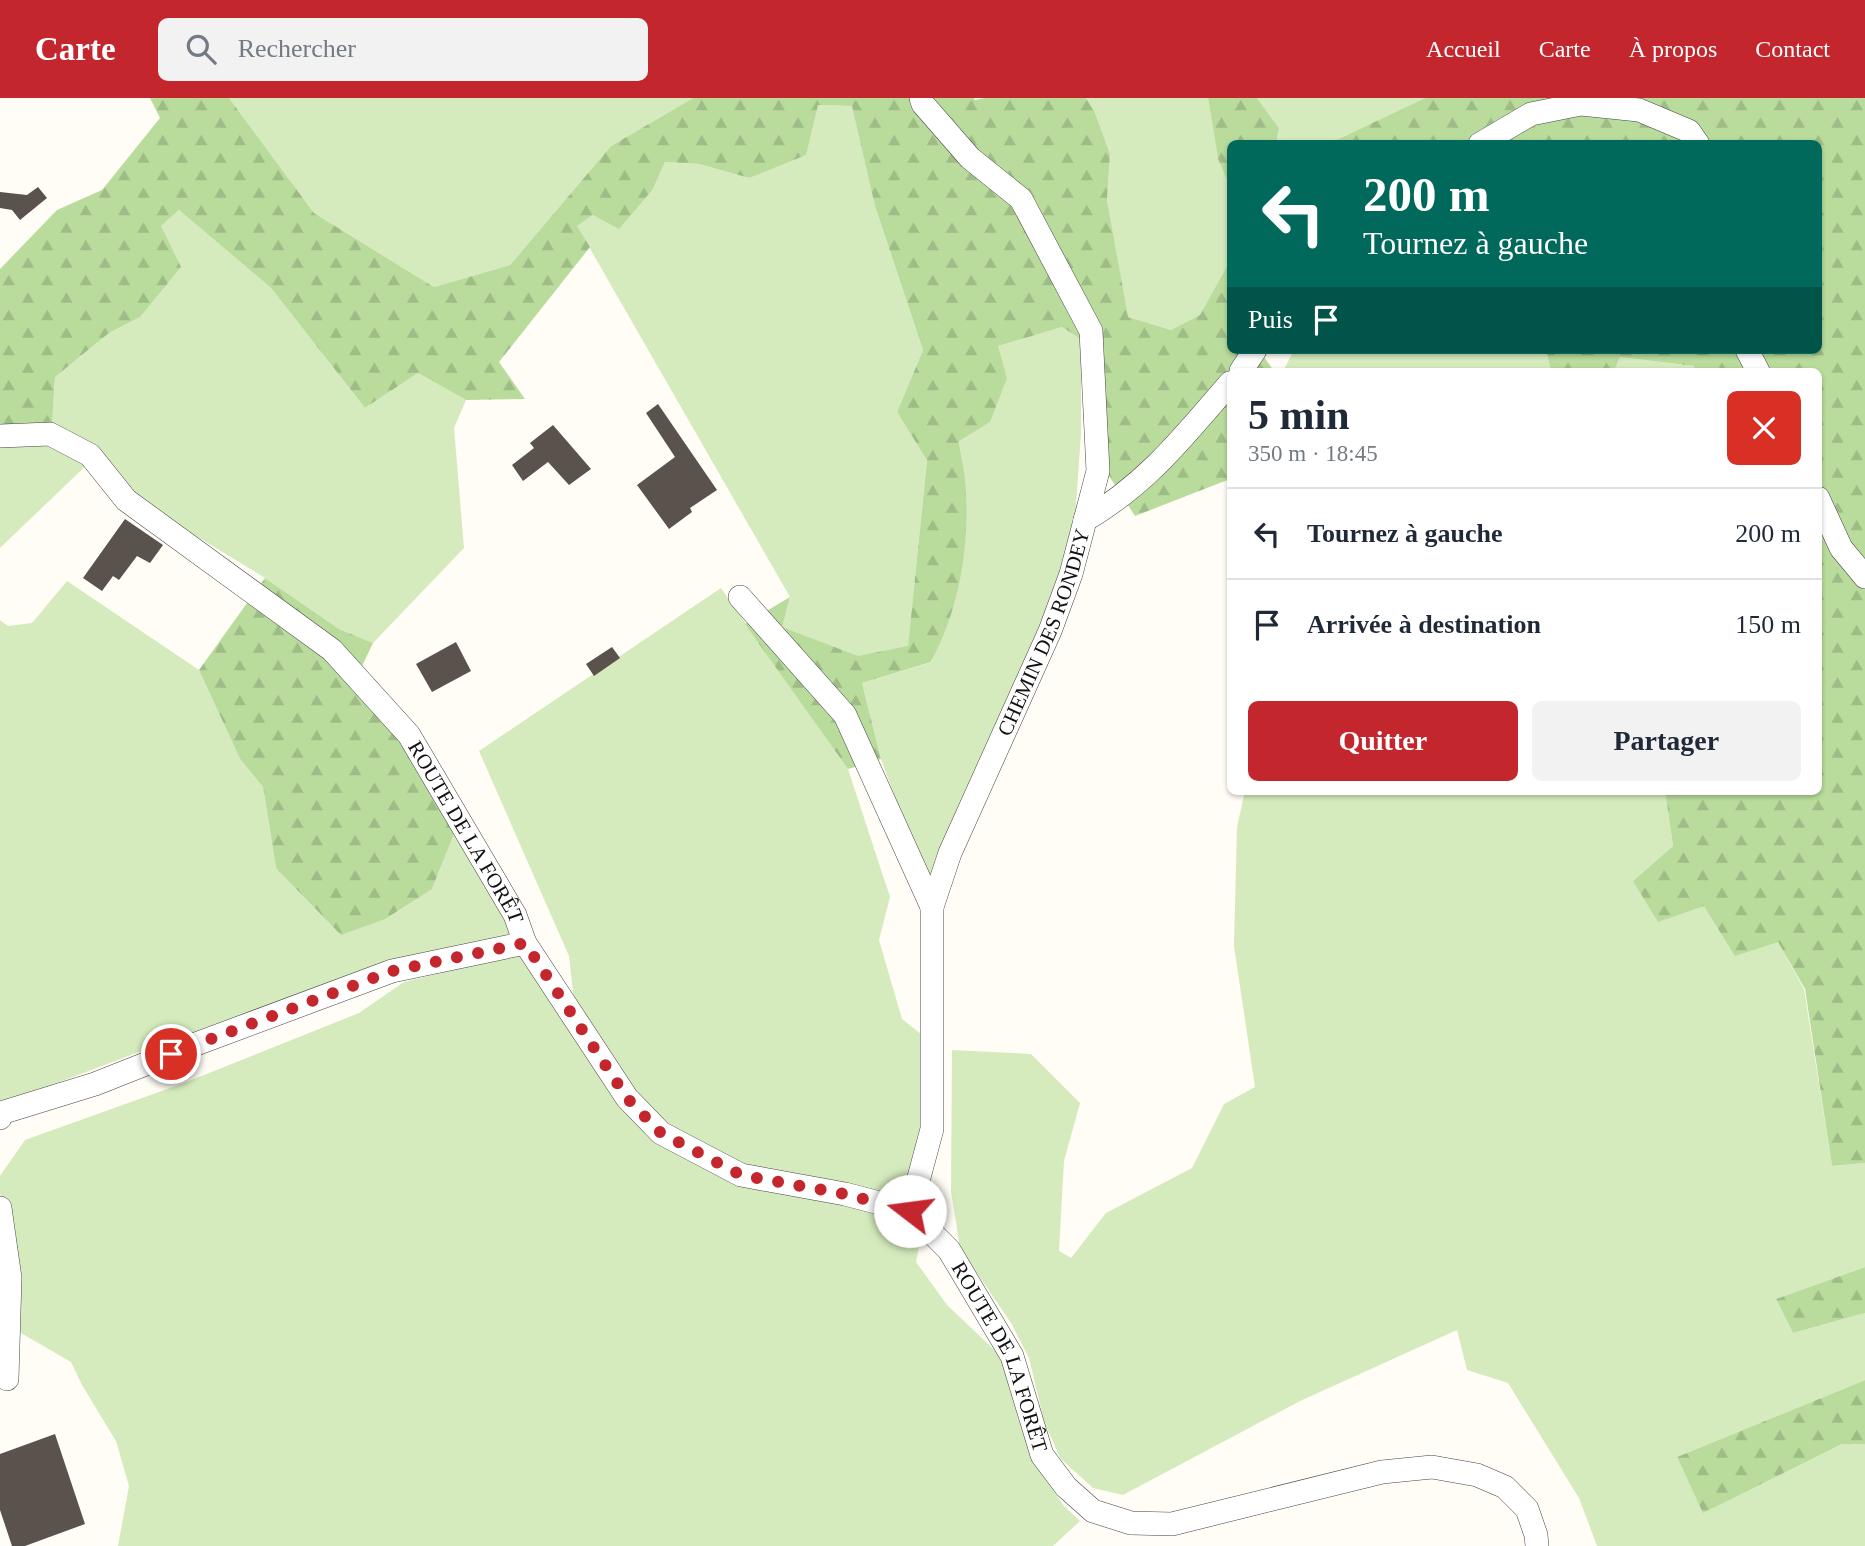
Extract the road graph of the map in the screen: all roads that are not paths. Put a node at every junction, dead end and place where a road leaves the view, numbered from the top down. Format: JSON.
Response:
{"nodes":[{"id":1,"x":921,"y":98,"type":"edge"},
{"id":2,"x":1487,"y":140,"type":"edge"},
{"id":3,"x":1695,"y":140,"type":"edge"},
{"id":4,"x":1227,"y":386,"type":"edge"},
{"id":5,"x":0,"y":436,"type":"edge"},
{"id":6,"x":1822,"y":507,"type":"edge"},
{"id":7,"x":1085,"y":520,"type":"junction"},
{"id":8,"x":1865,"y":577,"type":"edge"},
{"id":9,"x":740,"y":597,"type":"dead end"},
{"id":10,"x":932,"y":907,"type":"junction"},
{"id":11,"x":525,"y":943,"type":"junction"},
{"id":12,"x":0,"y":1118,"type":"edge"},
{"id":13,"x":0,"y":1208,"type":"edge"},
{"id":14,"x":910,"y":1211,"type":"junction"},
{"id":15,"x":7,"y":1379,"type":"dead end"},
{"id":16,"x":1537,"y":1546,"type":"edge"}],
"edges":[{"from":1,"to":7,"type":"street","name":"CHEMIN DES RONDEY"},
{"from":2,"to":3,"type":"street"},
{"from":4,"to":7,"type":"street"},
{"from":5,"to":11,"type":"street","name":"ROUTE DE LA FORÊT"},
{"from":6,"to":8,"type":"street"},
{"from":7,"to":10,"type":"street","name":"CHEMIN DES RONDEY"},
{"from":9,"to":10,"type":"street"},
{"from":10,"to":14,"type":"street","name":"CHEMIN DES RONDEY"},
{"from":11,"to":12,"type":"street"},
{"from":11,"to":14,"type":"street","name":"ROUTE DE LA FORÊT"},
{"from":13,"to":15,"type":"street"},
{"from":14,"to":16,"type":"street","name":"ROUTE DE LA FORÊT"}]}
